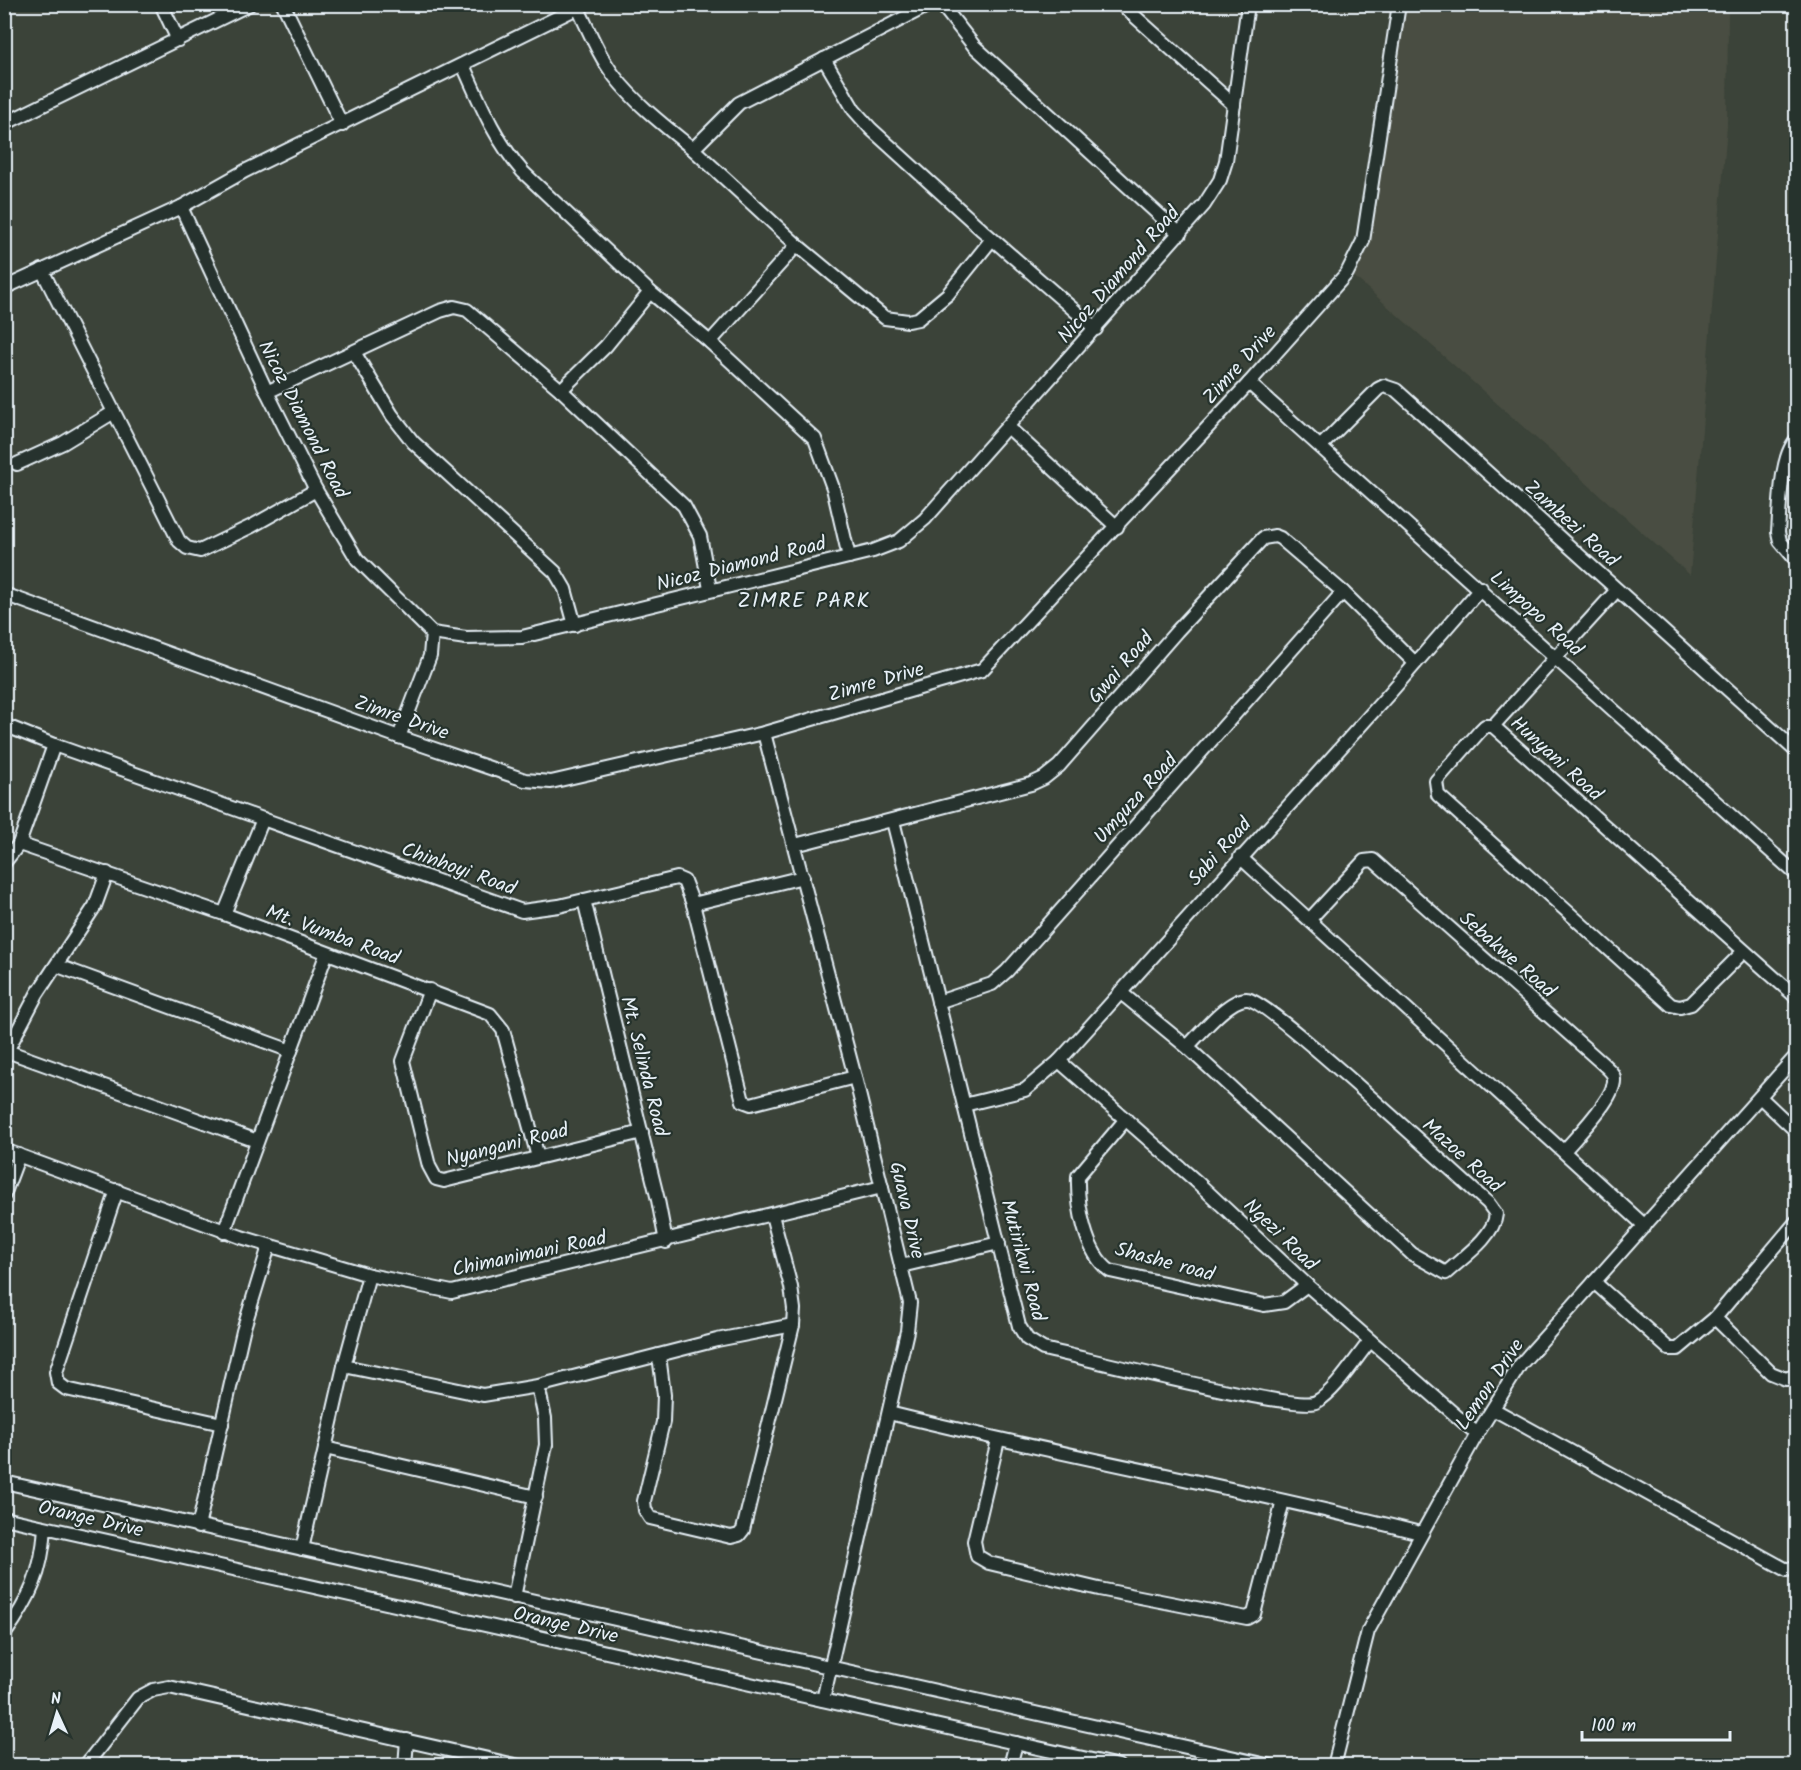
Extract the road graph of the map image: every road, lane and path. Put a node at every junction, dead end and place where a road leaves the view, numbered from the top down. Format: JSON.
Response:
{"nodes":[{"id":1,"x":161,"y":4,"type":"edge"},
{"id":2,"x":250,"y":4,"type":"edge"},
{"id":3,"x":283,"y":4,"type":"edge"},
{"id":4,"x":931,"y":4,"type":"edge"},
{"id":5,"x":941,"y":4,"type":"edge"},
{"id":6,"x":1121,"y":4,"type":"edge"},
{"id":7,"x":1248,"y":4,"type":"edge"},
{"id":8,"x":1399,"y":4,"type":"edge"},
{"id":9,"x":581,"y":6,"type":"edge"},
{"id":10,"x":178,"y":40,"type":"junction"},
{"id":11,"x":824,"y":59,"type":"junction"},
{"id":12,"x":463,"y":65,"type":"junction"},
{"id":13,"x":1234,"y":105,"type":"junction"},
{"id":14,"x":4,"y":124,"type":"edge"},
{"id":15,"x":342,"y":125,"type":"junction"},
{"id":16,"x":693,"y":149,"type":"junction"},
{"id":17,"x":181,"y":207,"type":"junction"},
{"id":18,"x":1180,"y":234,"type":"junction"},
{"id":19,"x":992,"y":239,"type":"junction"},
{"id":20,"x":797,"y":245,"type":"junction"},
{"id":21,"x":42,"y":270,"type":"junction"},
{"id":22,"x":4,"y":288,"type":"edge"},
{"id":23,"x":650,"y":292,"type":"junction"},
{"id":24,"x":1096,"y":329,"type":"junction"},
{"id":25,"x":710,"y":342,"type":"junction"},
{"id":26,"x":354,"y":352,"type":"junction"},
{"id":27,"x":1249,"y":382,"type":"junction"},
{"id":28,"x":561,"y":390,"type":"junction"},
{"id":29,"x":267,"y":392,"type":"junction"},
{"id":30,"x":114,"y":412,"type":"junction"},
{"id":31,"x":1008,"y":427,"type":"junction"},
{"id":32,"x":1797,"y":440,"type":"edge"},
{"id":33,"x":1321,"y":446,"type":"junction"},
{"id":34,"x":17,"y":464,"type":"dead end"},
{"id":35,"x":316,"y":490,"type":"junction"},
{"id":36,"x":1117,"y":527,"type":"junction"},
{"id":37,"x":849,"y":557,"type":"junction"},
{"id":38,"x":1797,"y":560,"type":"edge"},
{"id":39,"x":1481,"y":588,"type":"junction"},
{"id":40,"x":710,"y":589,"type":"junction"},
{"id":41,"x":1617,"y":590,"type":"junction"},
{"id":42,"x":1343,"y":592,"type":"junction"},
{"id":43,"x":4,"y":594,"type":"edge"},
{"id":44,"x":575,"y":625,"type":"junction"},
{"id":45,"x":432,"y":633,"type":"junction"},
{"id":46,"x":1556,"y":657,"type":"junction"},
{"id":47,"x":1414,"y":662,"type":"junction"},
{"id":48,"x":4,"y":725,"type":"edge"},
{"id":49,"x":1492,"y":726,"type":"junction"},
{"id":50,"x":764,"y":733,"type":"junction"},
{"id":51,"x":399,"y":737,"type":"junction"},
{"id":52,"x":54,"y":745,"type":"junction"},
{"id":53,"x":1797,"y":751,"type":"edge"},
{"id":54,"x":263,"y":819,"type":"junction"},
{"id":55,"x":893,"y":821,"type":"junction"},
{"id":56,"x":19,"y":844,"type":"junction"},
{"id":57,"x":795,"y":845,"type":"junction"},
{"id":58,"x":1240,"y":857,"type":"junction"},
{"id":59,"x":4,"y":863,"type":"edge"},
{"id":60,"x":107,"y":873,"type":"junction"},
{"id":61,"x":1797,"y":874,"type":"edge"},
{"id":62,"x":803,"y":877,"type":"junction"},
{"id":63,"x":584,"y":900,"type":"junction"},
{"id":64,"x":693,"y":904,"type":"junction"},
{"id":65,"x":224,"y":914,"type":"junction"},
{"id":66,"x":1310,"y":919,"type":"junction"},
{"id":67,"x":1744,"y":951,"type":"junction"},
{"id":68,"x":326,"y":955,"type":"junction"},
{"id":69,"x":58,"y":966,"type":"junction"},
{"id":70,"x":430,"y":990,"type":"junction"},
{"id":71,"x":1120,"y":992,"type":"junction"},
{"id":72,"x":1797,"y":998,"type":"edge"},
{"id":73,"x":938,"y":1002,"type":"junction"},
{"id":74,"x":1187,"y":1047,"type":"junction"},
{"id":75,"x":5,"y":1051,"type":"edge"},
{"id":76,"x":291,"y":1051,"type":"junction"},
{"id":77,"x":1797,"y":1056,"type":"edge"},
{"id":78,"x":1059,"y":1061,"type":"junction"},
{"id":79,"x":855,"y":1077,"type":"junction"},
{"id":80,"x":1760,"y":1097,"type":"junction"},
{"id":81,"x":964,"y":1106,"type":"junction"},
{"id":82,"x":1126,"y":1119,"type":"junction"},
{"id":83,"x":1797,"y":1131,"type":"edge"},
{"id":84,"x":642,"y":1132,"type":"junction"},
{"id":85,"x":257,"y":1141,"type":"junction"},
{"id":86,"x":4,"y":1150,"type":"edge"},
{"id":87,"x":1564,"y":1151,"type":"junction"},
{"id":88,"x":19,"y":1155,"type":"junction"},
{"id":89,"x":538,"y":1157,"type":"junction"},
{"id":90,"x":882,"y":1187,"type":"junction"},
{"id":91,"x":117,"y":1190,"type":"junction"},
{"id":92,"x":4,"y":1195,"type":"edge"},
{"id":93,"x":772,"y":1215,"type":"junction"},
{"id":94,"x":1797,"y":1222,"type":"edge"},
{"id":95,"x":1645,"y":1226,"type":"junction"},
{"id":96,"x":224,"y":1232,"type":"junction"},
{"id":97,"x":666,"y":1242,"type":"junction"},
{"id":98,"x":999,"y":1243,"type":"junction"},
{"id":99,"x":269,"y":1246,"type":"junction"},
{"id":100,"x":901,"y":1266,"type":"junction"},
{"id":101,"x":369,"y":1275,"type":"junction"},
{"id":102,"x":1594,"y":1282,"type":"junction"},
{"id":103,"x":1307,"y":1285,"type":"junction"},
{"id":104,"x":1715,"y":1318,"type":"junction"},
{"id":105,"x":793,"y":1325,"type":"junction"},
{"id":106,"x":1370,"y":1341,"type":"junction"},
{"id":107,"x":659,"y":1355,"type":"junction"},
{"id":108,"x":344,"y":1366,"type":"junction"},
{"id":109,"x":1797,"y":1375,"type":"edge"},
{"id":110,"x":538,"y":1386,"type":"junction"},
{"id":111,"x":1493,"y":1409,"type":"junction"},
{"id":112,"x":889,"y":1413,"type":"junction"},
{"id":113,"x":222,"y":1424,"type":"junction"},
{"id":114,"x":1477,"y":1434,"type":"junction"},
{"id":115,"x":998,"y":1440,"type":"junction"},
{"id":116,"x":325,"y":1448,"type":"junction"},
{"id":117,"x":4,"y":1482,"type":"edge"},
{"id":118,"x":536,"y":1497,"type":"junction"},
{"id":119,"x":1283,"y":1501,"type":"junction"},
{"id":120,"x":4,"y":1518,"type":"edge"},
{"id":121,"x":198,"y":1527,"type":"junction"},
{"id":122,"x":45,"y":1528,"type":"junction"},
{"id":123,"x":1420,"y":1533,"type":"junction"},
{"id":124,"x":302,"y":1550,"type":"junction"},
{"id":125,"x":1797,"y":1566,"type":"edge"},
{"id":126,"x":514,"y":1597,"type":"junction"},
{"id":127,"x":4,"y":1635,"type":"edge"},
{"id":128,"x":831,"y":1668,"type":"junction"},
{"id":129,"x":823,"y":1700,"type":"junction"},
{"id":130,"x":407,"y":1740,"type":"junction"},
{"id":131,"x":1016,"y":1743,"type":"junction"},
{"id":132,"x":85,"y":1766,"type":"edge"},
{"id":133,"x":405,"y":1766,"type":"edge"},
{"id":134,"x":519,"y":1766,"type":"edge"},
{"id":135,"x":1011,"y":1766,"type":"edge"},
{"id":136,"x":1119,"y":1766,"type":"edge"},
{"id":137,"x":1271,"y":1766,"type":"edge"},
{"id":138,"x":1334,"y":1766,"type":"edge"}],
"edges":[{"from":1,"to":10,"type":"street"},
{"from":2,"to":10,"type":"street"},
{"from":3,"to":15,"type":"street"},
{"from":4,"to":11,"type":"street"},
{"from":5,"to":18,"type":"street"},
{"from":6,"to":13,"type":"street"},
{"from":7,"to":13,"type":"street","name":"Nicoz Diamond Road"},
{"from":8,"to":27,"type":"street","name":"Zimre Drive"},
{"from":9,"to":12,"type":"street"},
{"from":9,"to":16,"type":"street"},
{"from":10,"to":14,"type":"street"},
{"from":11,"to":16,"type":"street"},
{"from":11,"to":19,"type":"street"},
{"from":12,"to":15,"type":"street"},
{"from":12,"to":23,"type":"street"},
{"from":13,"to":18,"type":"street","name":"Nicoz Diamond Road"},
{"from":15,"to":17,"type":"street"},
{"from":16,"to":20,"type":"street"},
{"from":17,"to":21,"type":"street"},
{"from":17,"to":29,"type":"street","name":"Nicoz Diamond Road"},
{"from":18,"to":24,"type":"street","name":"Nicoz Diamond Road"},
{"from":19,"to":20,"type":"street"},
{"from":19,"to":24,"type":"street"},
{"from":20,"to":25,"type":"street"},
{"from":21,"to":22,"type":"street"},
{"from":21,"to":30,"type":"street"},
{"from":23,"to":25,"type":"street"},
{"from":23,"to":28,"type":"street"},
{"from":24,"to":31,"type":"street","name":"Nicoz Diamond Road"},
{"from":25,"to":37,"type":"street"},
{"from":26,"to":28,"type":"street"},
{"from":26,"to":29,"type":"street"},
{"from":26,"to":44,"type":"street"},
{"from":27,"to":33,"type":"street","name":"Limpopo Road"},
{"from":27,"to":36,"type":"street","name":"Zimre Drive"},
{"from":28,"to":40,"type":"street"},
{"from":29,"to":35,"type":"street","name":"Nicoz Diamond Road"},
{"from":30,"to":34,"type":"street"},
{"from":30,"to":35,"type":"street"},
{"from":31,"to":36,"type":"street"},
{"from":31,"to":37,"type":"street","name":"Nicoz Diamond Road"},
{"from":32,"to":38,"type":"street"},
{"from":33,"to":39,"type":"street","name":"Limpopo Road"},
{"from":33,"to":41,"type":"street","name":"Zambezi Road"},
{"from":35,"to":45,"type":"street","name":"Nicoz Diamond Road"},
{"from":36,"to":50,"type":"street","name":"Zimre Drive"},
{"from":37,"to":40,"type":"street","name":"Nicoz Diamond Road"},
{"from":39,"to":46,"type":"street","name":"Limpopo Road"},
{"from":39,"to":47,"type":"street","name":"Sabi Road"},
{"from":40,"to":44,"type":"street","name":"Nicoz Diamond Road"},
{"from":41,"to":46,"type":"street"},
{"from":41,"to":53,"type":"street","name":"Zambezi Road"},
{"from":42,"to":47,"type":"street","name":"Gwai Road"},
{"from":42,"to":55,"type":"street","name":"Gwai Road"},
{"from":42,"to":73,"type":"street","name":"Umguza Road"},
{"from":43,"to":51,"type":"street","name":"Zimre Drive"},
{"from":44,"to":45,"type":"street","name":"Nicoz Diamond Road"},
{"from":45,"to":51,"type":"street"},
{"from":46,"to":49,"type":"street"},
{"from":46,"to":61,"type":"street","name":"Limpopo Road"},
{"from":47,"to":58,"type":"street","name":"Sabi Road"},
{"from":48,"to":52,"type":"street","name":"Chinhoyi Road"},
{"from":49,"to":67,"type":"street","name":"Hunyani Road"},
{"from":49,"to":67,"type":"street","name":"Hunyani Road"},
{"from":50,"to":51,"type":"street","name":"Zimre Drive"},
{"from":50,"to":57,"type":"street","name":"Guava Drive"},
{"from":52,"to":54,"type":"street","name":"Chinhoyi Road"},
{"from":52,"to":56,"type":"street"},
{"from":54,"to":63,"type":"street","name":"Chinhoyi Road"},
{"from":54,"to":65,"type":"street"},
{"from":55,"to":57,"type":"street","name":"Gwai Road"},
{"from":55,"to":73,"type":"street","name":"Mutirikwi Road"},
{"from":56,"to":59,"type":"street"},
{"from":56,"to":60,"type":"street","name":"Mt. Vumba Road"},
{"from":57,"to":62,"type":"street","name":"Guava Drive"},
{"from":58,"to":66,"type":"street"},
{"from":58,"to":71,"type":"street","name":"Sabi Road"},
{"from":60,"to":65,"type":"street","name":"Mt. Vumba Road"},
{"from":60,"to":69,"type":"street"},
{"from":62,"to":64,"type":"street"},
{"from":62,"to":79,"type":"street","name":"Guava Drive"},
{"from":63,"to":64,"type":"street","name":"Chinhoyi Road"},
{"from":63,"to":84,"type":"street","name":"Mt. Selinda Road"},
{"from":64,"to":79,"type":"street","name":"Chinhoyi Road"},
{"from":65,"to":68,"type":"street","name":"Mt. Vumba Road"},
{"from":66,"to":87,"type":"street"},
{"from":66,"to":87,"type":"street","name":"Sebakwe Road"},
{"from":67,"to":72,"type":"street","name":"Hunyani Road"},
{"from":68,"to":70,"type":"street","name":"Mt. Vumba Road"},
{"from":68,"to":76,"type":"street"},
{"from":69,"to":75,"type":"street"},
{"from":69,"to":76,"type":"street"},
{"from":70,"to":89,"type":"street","name":"Mt. Vumba Road"},
{"from":70,"to":89,"type":"street","name":"Nyangani Road"},
{"from":71,"to":74,"type":"street","name":"Mazoe Road"},
{"from":71,"to":78,"type":"street","name":"Sabi Road"},
{"from":73,"to":81,"type":"street","name":"Mutirikwi Road"},
{"from":74,"to":74,"type":"street","name":"Mazoe Road"},
{"from":75,"to":85,"type":"street"},
{"from":76,"to":85,"type":"street"},
{"from":77,"to":80,"type":"street","name":"Lemon Drive"},
{"from":78,"to":81,"type":"street","name":"Sabi Road"},
{"from":78,"to":82,"type":"street","name":"Ngezi Road"},
{"from":79,"to":90,"type":"street","name":"Guava Drive"},
{"from":80,"to":83,"type":"street"},
{"from":80,"to":95,"type":"street","name":"Lemon Drive"},
{"from":81,"to":98,"type":"street","name":"Mutirikwi Road"},
{"from":82,"to":103,"type":"street","name":"Ngezi Road"},
{"from":82,"to":103,"type":"street","name":"Shashe road"},
{"from":84,"to":89,"type":"street","name":"Nyangani Road"},
{"from":84,"to":97,"type":"street","name":"Mt. Selinda Road"},
{"from":85,"to":96,"type":"street"},
{"from":86,"to":88,"type":"street","name":"Chimanimani Road"},
{"from":87,"to":95,"type":"street"},
{"from":88,"to":91,"type":"street","name":"Chimanimani Road"},
{"from":88,"to":92,"type":"street"},
{"from":90,"to":93,"type":"street","name":"Chimanimani Road"},
{"from":90,"to":100,"type":"street","name":"Guava Drive"},
{"from":91,"to":96,"type":"street","name":"Chimanimani Road"},
{"from":91,"to":113,"type":"street"},
{"from":93,"to":97,"type":"street","name":"Chimanimani Road"},
{"from":93,"to":105,"type":"street"},
{"from":94,"to":104,"type":"street"},
{"from":95,"to":102,"type":"street","name":"Lemon Drive"},
{"from":96,"to":99,"type":"street","name":"Chimanimani Road"},
{"from":97,"to":101,"type":"street","name":"Chimanimani Road"},
{"from":98,"to":100,"type":"street"},
{"from":98,"to":106,"type":"street","name":"Mutirikwi Road"},
{"from":99,"to":101,"type":"street","name":"Chimanimani Road"},
{"from":99,"to":113,"type":"street"},
{"from":100,"to":112,"type":"street","name":"Guava Drive"},
{"from":101,"to":108,"type":"street"},
{"from":102,"to":104,"type":"street"},
{"from":102,"to":111,"type":"street","name":"Lemon Drive"},
{"from":103,"to":106,"type":"street","name":"Ngezi Road"},
{"from":104,"to":109,"type":"street"},
{"from":105,"to":107,"type":"street"},
{"from":105,"to":107,"type":"street"},
{"from":106,"to":114,"type":"street","name":"Ngezi Road"},
{"from":107,"to":110,"type":"street"},
{"from":108,"to":110,"type":"street"},
{"from":108,"to":116,"type":"street"},
{"from":110,"to":118,"type":"street"},
{"from":111,"to":114,"type":"street","name":"Lemon Drive"},
{"from":111,"to":125,"type":"street"},
{"from":112,"to":115,"type":"street"},
{"from":112,"to":128,"type":"street","name":"Guava Drive"},
{"from":113,"to":121,"type":"street"},
{"from":114,"to":123,"type":"street","name":"Lemon Drive"},
{"from":115,"to":119,"type":"street"},
{"from":115,"to":119,"type":"street"},
{"from":116,"to":118,"type":"street"},
{"from":116,"to":124,"type":"street"},
{"from":117,"to":121,"type":"street"},
{"from":118,"to":126,"type":"street"},
{"from":119,"to":123,"type":"street"},
{"from":120,"to":122,"type":"street","name":"Orange Drive"},
{"from":121,"to":124,"type":"street"},
{"from":122,"to":127,"type":"street"},
{"from":122,"to":129,"type":"street","name":"Orange Drive"},
{"from":123,"to":138,"type":"street","name":"Lemon Drive"},
{"from":124,"to":126,"type":"street"},
{"from":126,"to":128,"type":"street"},
{"from":128,"to":129,"type":"street","name":"Guava Drive"},
{"from":128,"to":137,"type":"street"},
{"from":129,"to":131,"type":"street","name":"Orange Drive"},
{"from":130,"to":132,"type":"street"},
{"from":130,"to":133,"type":"street"},
{"from":130,"to":134,"type":"street"},
{"from":131,"to":135,"type":"street"},
{"from":131,"to":136,"type":"street","name":"Orange Drive"}]}
